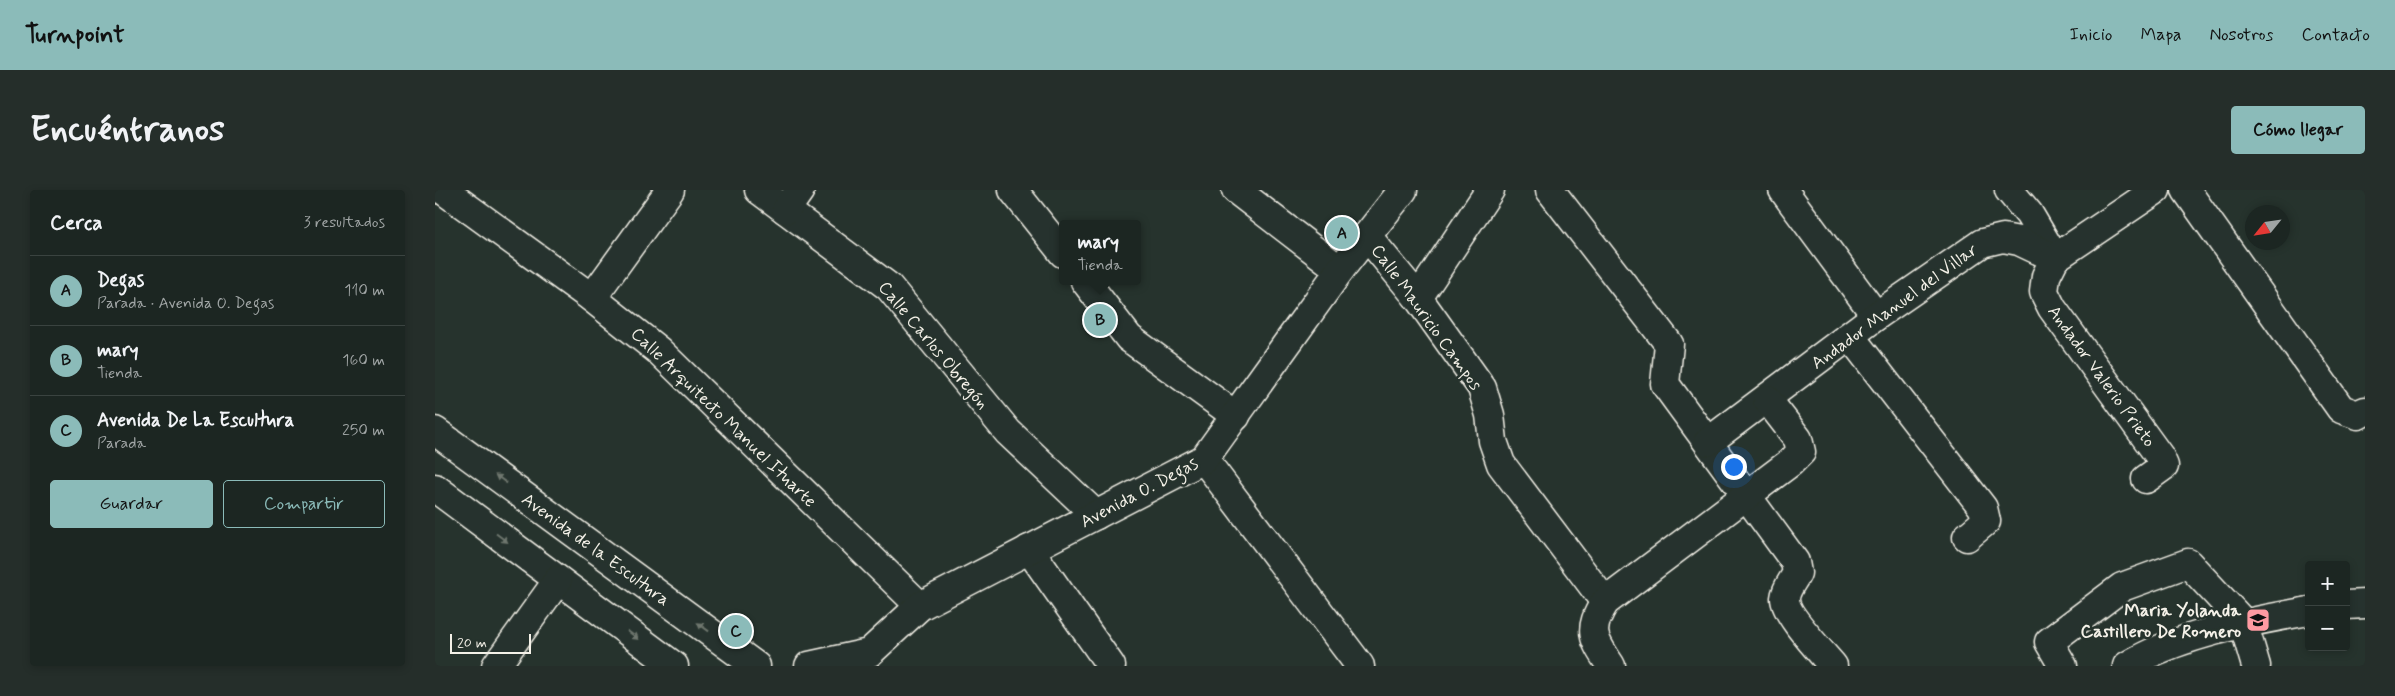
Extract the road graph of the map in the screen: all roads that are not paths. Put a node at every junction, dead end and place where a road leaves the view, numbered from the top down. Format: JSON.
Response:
{"nodes":[{"id":1,"x":443,"y":190,"type":"edge"},
{"id":2,"x":670,"y":190,"type":"edge"},
{"id":3,"x":759,"y":190,"type":"edge"},
{"id":4,"x":1013,"y":190,"type":"edge"},
{"id":5,"x":1236,"y":190,"type":"edge"},
{"id":6,"x":1403,"y":190,"type":"edge"},
{"id":7,"x":1490,"y":190,"type":"edge"},
{"id":8,"x":1550,"y":190,"type":"edge"},
{"id":9,"x":1783,"y":190,"type":"edge"},
{"id":10,"x":2009,"y":190,"type":"edge"},
{"id":11,"x":2156,"y":190,"type":"edge"},
{"id":12,"x":2185,"y":190,"type":"edge"},
{"id":13,"x":793,"y":200,"type":"edge"},
{"id":14,"x":1367,"y":236,"type":"junction"},
{"id":15,"x":1059,"y":248,"type":"edge"},
{"id":16,"x":2055,"y":258,"type":"junction"},
{"id":17,"x":1340,"y":270,"type":"junction"},
{"id":18,"x":1088,"y":285,"type":"edge"},
{"id":19,"x":592,"y":298,"type":"junction"},
{"id":20,"x":1417,"y":298,"type":"junction"},
{"id":21,"x":1876,"y":316,"type":"junction"},
{"id":22,"x":1850,"y":336,"type":"junction"},
{"id":23,"x":1767,"y":399,"type":"junction"},
{"id":24,"x":2353,"y":410,"type":"edge"},
{"id":25,"x":1235,"y":416,"type":"junction"},
{"id":26,"x":435,"y":431,"type":"edge"},
{"id":27,"x":1708,"y":442,"type":"junction"},
{"id":28,"x":1203,"y":460,"type":"junction"},
{"id":29,"x":2146,"y":479,"type":"dead end"},
{"id":30,"x":435,"y":488,"type":"edge"},
{"id":31,"x":1746,"y":495,"type":"junction"},
{"id":32,"x":1096,"y":515,"type":"junction"},
{"id":33,"x":1967,"y":537,"type":"dead end"},
{"id":34,"x":1029,"y":549,"type":"junction"},
{"id":35,"x":558,"y":580,"type":"junction"},
{"id":36,"x":1605,"y":602,"type":"junction"},
{"id":37,"x":2365,"y":604,"type":"edge"},
{"id":38,"x":2350,"y":605,"type":"edge"},
{"id":39,"x":920,"y":606,"type":"junction"},
{"id":40,"x":2305,"y":611,"type":"edge"},
{"id":41,"x":2243,"y":622,"type":"junction"},
{"id":42,"x":867,"y":660,"type":"edge"},
{"id":43,"x":495,"y":666,"type":"edge"},
{"id":44,"x":674,"y":666,"type":"edge"},
{"id":45,"x":756,"y":666,"type":"edge"},
{"id":46,"x":809,"y":666,"type":"edge"},
{"id":47,"x":1111,"y":666,"type":"edge"},
{"id":48,"x":1360,"y":666,"type":"edge"},
{"id":49,"x":1611,"y":666,"type":"edge"},
{"id":50,"x":1833,"y":666,"type":"edge"},
{"id":51,"x":2063,"y":666,"type":"edge"},
{"id":52,"x":2127,"y":666,"type":"edge"},
{"id":53,"x":2256,"y":666,"type":"edge"}],
"edges":[{"from":1,"to":19,"type":"street","name":"Calle Arquitecto Manuel Ituarte"},
{"from":2,"to":19,"type":"street"},
{"from":3,"to":13,"type":"street","name":"Calle Carlos Obregón"},
{"from":4,"to":15,"type":"street"},
{"from":5,"to":17,"type":"street"},
{"from":6,"to":14,"type":"street","name":"Avenida O. Degas"},
{"from":7,"to":20,"type":"street"},
{"from":8,"to":27,"type":"street"},
{"from":9,"to":21,"type":"street"},
{"from":10,"to":16,"type":"street"},
{"from":11,"to":16,"type":"street"},
{"from":12,"to":24,"type":"street"},
{"from":13,"to":32,"type":"street","name":"Calle Carlos Obregón"},
{"from":14,"to":17,"type":"street","name":"Avenida O. Degas"},
{"from":14,"to":20,"type":"street","name":"Calle Mauricio Campos"},
{"from":16,"to":21,"type":"street","name":"Andador Manuel del Villar"},
{"from":16,"to":29,"type":"street","name":"Andador Valerio Prieto"},
{"from":17,"to":25,"type":"street","name":"Avenida O. Degas"},
{"from":18,"to":25,"type":"street"},
{"from":19,"to":39,"type":"street","name":"Calle Arquitecto Manuel Ituarte"},
{"from":20,"to":36,"type":"street","name":"Calle Mauricio Campos"},
{"from":21,"to":22,"type":"street","name":"Andador Manuel del Villar"},
{"from":22,"to":23,"type":"street","name":"Andador Manuel del Villar"},
{"from":22,"to":33,"type":"street"},
{"from":23,"to":27,"type":"street","name":"Andador Manuel del Villar"},
{"from":23,"to":31,"type":"street"},
{"from":25,"to":28,"type":"street","name":"Avenida O. Degas"},
{"from":45,"to":26,"type":"street","name":"Avenida de la Escultura","one_way":true},
{"from":27,"to":31,"type":"street"},
{"from":28,"to":32,"type":"street","name":"Avenida O. Degas"},
{"from":28,"to":48,"type":"street"},
{"from":30,"to":35,"type":"street","one_way":true},
{"from":31,"to":36,"type":"street"},
{"from":31,"to":50,"type":"street"},
{"from":32,"to":34,"type":"street","name":"Avenida O. Degas"},
{"from":34,"to":39,"type":"street","name":"Avenida O. Degas"},
{"from":34,"to":47,"type":"street"},
{"from":35,"to":43,"type":"street"},
{"from":35,"to":44,"type":"street","one_way":true},
{"from":36,"to":49,"type":"street"},
{"from":37,"to":38,"type":"street"},
{"from":39,"to":42,"type":"street","name":"Avenida O. Degas"},
{"from":40,"to":41,"type":"street"},
{"from":41,"to":51,"type":"street"},
{"from":41,"to":52,"type":"street"},
{"from":41,"to":53,"type":"street"},
{"from":42,"to":46,"type":"street","name":"Avenida O. Degas"}]}
